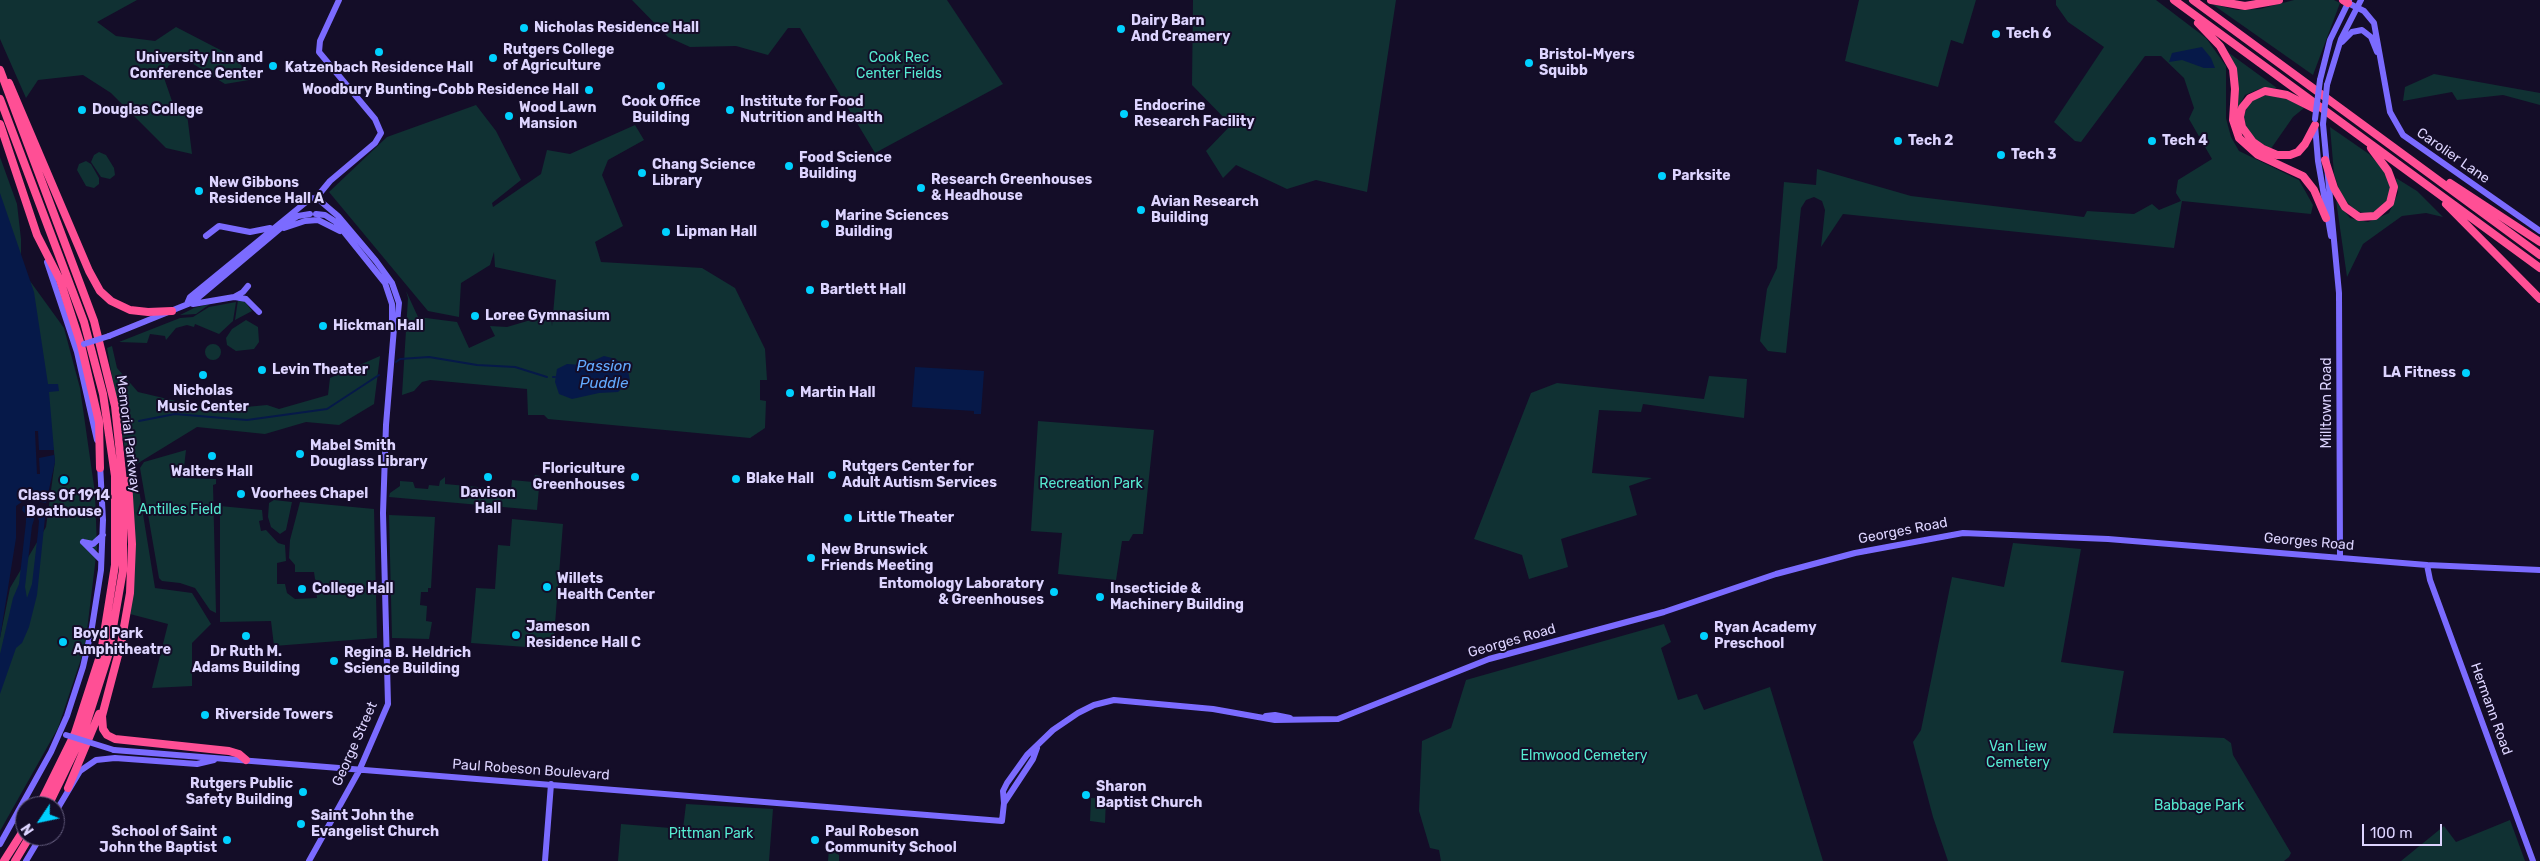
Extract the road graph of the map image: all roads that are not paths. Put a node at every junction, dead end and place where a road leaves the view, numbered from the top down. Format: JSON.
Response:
{"nodes":[{"id":1,"x":339,"y":0,"type":"edge"},
{"id":2,"x":2193,"y":0,"type":"edge"},
{"id":3,"x":2211,"y":0,"type":"edge"},
{"id":4,"x":2280,"y":0,"type":"edge"},
{"id":5,"x":2361,"y":0,"type":"edge"},
{"id":6,"x":2176,"y":1,"type":"edge"},
{"id":7,"x":2347,"y":1,"type":"edge"},
{"id":8,"x":2356,"y":7,"type":"junction"},
{"id":9,"x":2338,"y":47,"type":"junction"},
{"id":10,"x":2380,"y":60,"type":"junction"},
{"id":11,"x":0,"y":69,"type":"edge"},
{"id":12,"x":0,"y":99,"type":"edge"},
{"id":13,"x":2332,"y":118,"type":"junction"},
{"id":14,"x":2318,"y":123,"type":"junction"},
{"id":15,"x":0,"y":124,"type":"edge"},
{"id":16,"x":2365,"y":141,"type":"junction"},
{"id":17,"x":2402,"y":154,"type":"junction"},
{"id":18,"x":2325,"y":160,"type":"junction"},
{"id":19,"x":2421,"y":181,"type":"junction"},
{"id":20,"x":319,"y":201,"type":"junction"},
{"id":21,"x":304,"y":204,"type":"junction"},
{"id":22,"x":313,"y":214,"type":"junction"},
{"id":23,"x":2326,"y":218,"type":"junction"},
{"id":24,"x":278,"y":227,"type":"junction"},
{"id":25,"x":2540,"y":231,"type":"edge"},
{"id":26,"x":37,"y":235,"type":"junction"},
{"id":27,"x":206,"y":236,"type":"dead end"},
{"id":28,"x":347,"y":237,"type":"junction"},
{"id":29,"x":2540,"y":242,"type":"edge"},
{"id":30,"x":2335,"y":250,"type":"junction"},
{"id":31,"x":2540,"y":255,"type":"edge"},
{"id":32,"x":2540,"y":268,"type":"edge"},
{"id":33,"x":248,"y":286,"type":"dead end"},
{"id":34,"x":234,"y":297,"type":"junction"},
{"id":35,"x":2540,"y":300,"type":"edge"},
{"id":36,"x":187,"y":304,"type":"junction"},
{"id":37,"x":172,"y":311,"type":"junction"},
{"id":38,"x":259,"y":312,"type":"dead end"},
{"id":39,"x":394,"y":328,"type":"junction"},
{"id":40,"x":83,"y":345,"type":"junction"},
{"id":41,"x":115,"y":406,"type":"junction"},
{"id":42,"x":100,"y":468,"type":"junction"},
{"id":43,"x":103,"y":534,"type":"junction"},
{"id":44,"x":2340,"y":557,"type":"junction"},
{"id":45,"x":101,"y":560,"type":"junction"},
{"id":46,"x":2427,"y":565,"type":"junction"},
{"id":47,"x":2540,"y":570,"type":"edge"},
{"id":48,"x":106,"y":699,"type":"junction"},
{"id":49,"x":63,"y":733,"type":"junction"},
{"id":50,"x":1037,"y":747,"type":"junction"},
{"id":51,"x":223,"y":759,"type":"junction"},
{"id":52,"x":246,"y":760,"type":"junction"},
{"id":53,"x":359,"y":770,"type":"junction"},
{"id":54,"x":551,"y":784,"type":"junction"},
{"id":55,"x":68,"y":788,"type":"junction"},
{"id":56,"x":44,"y":796,"type":"edge"},
{"id":57,"x":53,"y":796,"type":"edge"},
{"id":58,"x":64,"y":796,"type":"edge"},
{"id":59,"x":1004,"y":803,"type":"junction"},
{"id":60,"x":1002,"y":821,"type":"joint"},
{"id":61,"x":0,"y":844,"type":"edge"},
{"id":62,"x":15,"y":844,"type":"edge"},
{"id":63,"x":24,"y":846,"type":"edge"},
{"id":64,"x":35,"y":846,"type":"edge"},
{"id":65,"x":4,"y":861,"type":"edge"},
{"id":66,"x":15,"y":861,"type":"edge"},
{"id":67,"x":26,"y":861,"type":"edge"},
{"id":68,"x":309,"y":861,"type":"edge"},
{"id":69,"x":544,"y":861,"type":"edge"},
{"id":70,"x":2533,"y":861,"type":"edge"}],
"edges":[{"from":1,"to":20,"type":"street"},
{"from":2,"to":17,"type":"highway"},
{"from":3,"to":4,"type":"highway"},
{"from":5,"to":8,"type":"street","name":"Milltown Road"},
{"from":6,"to":13,"type":"highway"},
{"from":6,"to":23,"type":"highway"},
{"from":7,"to":8,"type":"street","name":"Carolier Lane"},
{"from":7,"to":14,"type":"street","name":"Milltown Road","bridge":true},
{"from":8,"to":9,"type":"street","name":"Milltown Road"},
{"from":8,"to":10,"type":"street","name":"Carolier Lane"},
{"from":9,"to":10,"type":"street"},
{"from":9,"to":14,"type":"street","name":"Milltown Road","bridge":true},
{"from":10,"to":25,"type":"street","name":"Carolier Lane"},
{"from":11,"to":37,"type":"highway"},
{"from":11,"to":41,"type":"highway","name":"Memorial Parkway"},
{"from":12,"to":56,"type":"highway","name":"Memorial Parkway"},
{"from":13,"to":14,"type":"highway"},
{"from":13,"to":16,"type":"highway"},
{"from":14,"to":18,"type":"street","name":"Milltown Road"},
{"from":14,"to":23,"type":"street","name":"Milltown Road"},
{"from":15,"to":26,"type":"highway"},
{"from":16,"to":18,"type":"highway"},
{"from":16,"to":19,"type":"highway"},
{"from":17,"to":29,"type":"highway"},
{"from":17,"to":31,"type":"highway"},
{"from":18,"to":30,"type":"street","name":"Milltown Road"},
{"from":19,"to":32,"type":"highway"},
{"from":19,"to":35,"type":"highway"},
{"from":20,"to":21,"type":"street"},
{"from":20,"to":22,"type":"street"},
{"from":20,"to":39,"type":"street","name":"George Street"},
{"from":21,"to":22,"type":"street"},
{"from":21,"to":24,"type":"street"},
{"from":22,"to":24,"type":"street"},
{"from":22,"to":28,"type":"street","name":"George Street"},
{"from":23,"to":30,"type":"street","name":"Milltown Road"},
{"from":24,"to":27,"type":"street"},
{"from":24,"to":28,"type":"street"},
{"from":24,"to":36,"type":"street"},
{"from":26,"to":40,"type":"highway"},
{"from":26,"to":42,"type":"street"},
{"from":28,"to":39,"type":"street","name":"George Street"},
{"from":30,"to":44,"type":"street","name":"Milltown Road"},
{"from":33,"to":34,"type":"street"},
{"from":34,"to":36,"type":"street"},
{"from":34,"to":38,"type":"street"},
{"from":36,"to":37,"type":"street"},
{"from":37,"to":40,"type":"street","bridge":true},
{"from":39,"to":53,"type":"street","name":"George Street"},
{"from":40,"to":42,"type":"highway"},
{"from":41,"to":48,"type":"highway"},
{"from":41,"to":57,"type":"highway","name":"Memorial Parkway"},
{"from":42,"to":43,"type":"street"},
{"from":43,"to":45,"type":"street"},
{"from":43,"to":45,"type":"street"},
{"from":44,"to":46,"type":"street","name":"Georges Road"},
{"from":44,"to":50,"type":"street","name":"Georges Road"},
{"from":45,"to":49,"type":"street"},
{"from":46,"to":47,"type":"street","name":"Georges Road"},
{"from":46,"to":70,"type":"street","name":"Hermann Road"},
{"from":48,"to":52,"type":"highway"},
{"from":48,"to":55,"type":"highway"},
{"from":49,"to":51,"type":"street","name":"Paul Robeson Boulevard","bridge":true},
{"from":49,"to":61,"type":"street"},
{"from":50,"to":59,"type":"street","name":"Georges Road"},
{"from":50,"to":59,"type":"street","name":"Georges Road"},
{"from":51,"to":52,"type":"street","name":"Paul Robeson Boulevard"},
{"from":51,"to":55,"type":"street"},
{"from":52,"to":53,"type":"street","name":"Paul Robeson Boulevard"},
{"from":53,"to":54,"type":"street","name":"Paul Robeson Boulevard"},
{"from":53,"to":68,"type":"street","name":"George Street"},
{"from":54,"to":60,"type":"street","name":"Paul Robeson Boulevard"},
{"from":54,"to":69,"type":"street"},
{"from":55,"to":58,"type":"street"},
{"from":59,"to":60,"type":"street","name":"Georges Road"},
{"from":62,"to":65,"type":"highway"},
{"from":63,"to":66,"type":"highway"},
{"from":64,"to":67,"type":"street"}]}
